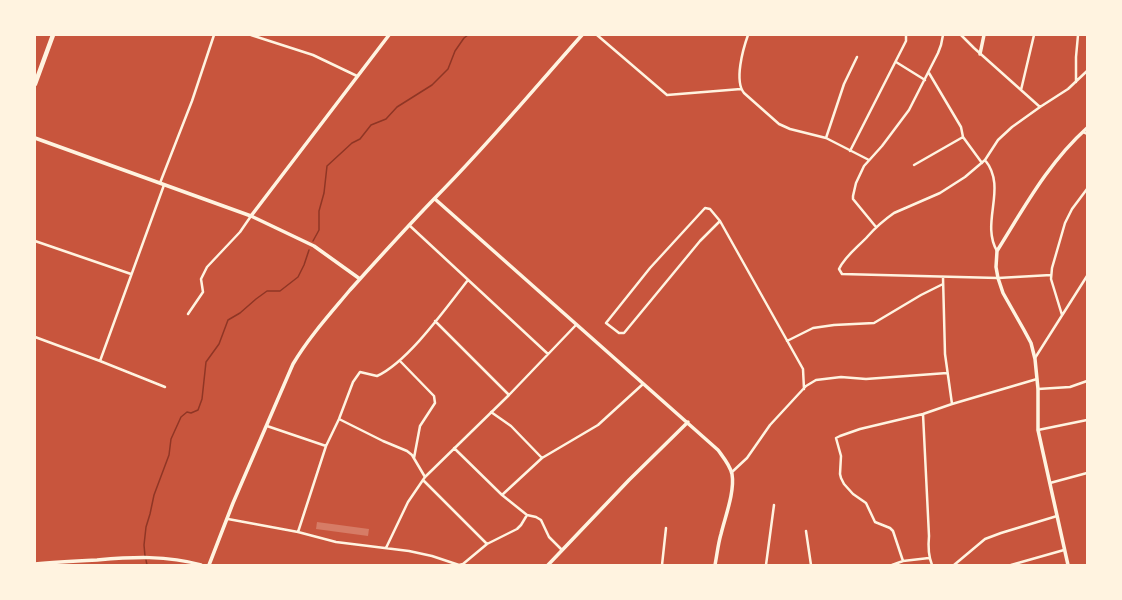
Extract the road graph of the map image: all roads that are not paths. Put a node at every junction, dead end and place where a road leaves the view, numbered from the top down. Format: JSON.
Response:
{"nodes":[{"id":1,"x":53,"y":35,"type":"edge"},
{"id":2,"x":214,"y":35,"type":"edge"},
{"id":3,"x":250,"y":35,"type":"edge"},
{"id":4,"x":389,"y":35,"type":"edge"},
{"id":5,"x":582,"y":35,"type":"edge"},
{"id":6,"x":597,"y":35,"type":"edge"},
{"id":7,"x":748,"y":35,"type":"edge"},
{"id":8,"x":906,"y":35,"type":"edge"},
{"id":9,"x":943,"y":35,"type":"edge"},
{"id":10,"x":962,"y":35,"type":"edge"},
{"id":11,"x":984,"y":35,"type":"edge"},
{"id":12,"x":1034,"y":35,"type":"edge"},
{"id":13,"x":1078,"y":35,"type":"edge"},
{"id":14,"x":980,"y":54,"type":"junction"},
{"id":15,"x":857,"y":58,"type":"dead end"},
{"id":16,"x":896,"y":62,"type":"junction"},
{"id":17,"x":1087,"y":70,"type":"edge"},
{"id":18,"x":928,"y":72,"type":"junction"},
{"id":19,"x":357,"y":76,"type":"junction"},
{"id":20,"x":925,"y":80,"type":"junction"},
{"id":21,"x":1076,"y":83,"type":"junction"},
{"id":22,"x":35,"y":84,"type":"edge"},
{"id":23,"x":741,"y":89,"type":"junction"},
{"id":24,"x":1021,"y":90,"type":"junction"},
{"id":25,"x":1040,"y":107,"type":"junction"},
{"id":26,"x":1087,"y":128,"type":"edge"},
{"id":27,"x":1085,"y":133,"type":"edge"},
{"id":28,"x":963,"y":137,"type":"junction"},
{"id":29,"x":35,"y":138,"type":"edge"},
{"id":30,"x":826,"y":138,"type":"junction"},
{"id":31,"x":850,"y":151,"type":"junction"},
{"id":32,"x":869,"y":160,"type":"junction"},
{"id":33,"x":985,"y":160,"type":"junction"},
{"id":34,"x":982,"y":163,"type":"junction"},
{"id":35,"x":914,"y":165,"type":"dead end"},
{"id":36,"x":160,"y":182,"type":"junction"},
{"id":37,"x":165,"y":184,"type":"junction"},
{"id":38,"x":1087,"y":190,"type":"edge"},
{"id":39,"x":435,"y":199,"type":"junction"},
{"id":40,"x":251,"y":216,"type":"junction"},
{"id":41,"x":720,"y":221,"type":"junction"},
{"id":42,"x":409,"y":225,"type":"junction"},
{"id":43,"x":876,"y":227,"type":"junction"},
{"id":44,"x":35,"y":241,"type":"edge"},
{"id":45,"x":997,"y":251,"type":"junction"},
{"id":46,"x":131,"y":274,"type":"junction"},
{"id":47,"x":1051,"y":275,"type":"junction"},
{"id":48,"x":1087,"y":276,"type":"edge"},
{"id":49,"x":943,"y":277,"type":"junction"},
{"id":50,"x":998,"y":278,"type":"junction"},
{"id":51,"x":360,"y":279,"type":"junction"},
{"id":52,"x":468,"y":280,"type":"junction"},
{"id":53,"x":943,"y":284,"type":"junction"},
{"id":54,"x":188,"y":314,"type":"dead end"},
{"id":55,"x":1062,"y":315,"type":"junction"},
{"id":56,"x":436,"y":321,"type":"junction"},
{"id":57,"x":576,"y":325,"type":"junction"},
{"id":58,"x":35,"y":337,"type":"edge"},
{"id":59,"x":787,"y":341,"type":"junction"},
{"id":60,"x":548,"y":354,"type":"junction"},
{"id":61,"x":1035,"y":358,"type":"junction"},
{"id":62,"x":100,"y":361,"type":"junction"},
{"id":63,"x":400,"y":361,"type":"junction"},
{"id":64,"x":947,"y":373,"type":"junction"},
{"id":65,"x":1037,"y":379,"type":"junction"},
{"id":66,"x":1087,"y":381,"type":"edge"},
{"id":67,"x":644,"y":384,"type":"junction"},
{"id":68,"x":165,"y":387,"type":"dead end"},
{"id":69,"x":804,"y":388,"type":"junction"},
{"id":70,"x":1038,"y":389,"type":"junction"},
{"id":71,"x":509,"y":395,"type":"junction"},
{"id":72,"x":952,"y":404,"type":"junction"},
{"id":73,"x":492,"y":412,"type":"junction"},
{"id":74,"x":923,"y":414,"type":"junction"},
{"id":75,"x":339,"y":419,"type":"junction"},
{"id":76,"x":1087,"y":420,"type":"edge"},
{"id":77,"x":688,"y":422,"type":"junction"},
{"id":78,"x":266,"y":426,"type":"junction"},
{"id":79,"x":1038,"y":430,"type":"junction"},
{"id":80,"x":326,"y":446,"type":"junction"},
{"id":81,"x":454,"y":448,"type":"junction"},
{"id":82,"x":414,"y":458,"type":"junction"},
{"id":83,"x":542,"y":458,"type":"junction"},
{"id":84,"x":732,"y":472,"type":"junction"},
{"id":85,"x":1087,"y":473,"type":"edge"},
{"id":86,"x":424,"y":479,"type":"junction"},
{"id":87,"x":1050,"y":483,"type":"junction"},
{"id":88,"x":502,"y":495,"type":"junction"},
{"id":89,"x":774,"y":505,"type":"dead end"},
{"id":90,"x":527,"y":515,"type":"junction"},
{"id":91,"x":1057,"y":516,"type":"junction"},
{"id":92,"x":228,"y":519,"type":"junction"},
{"id":93,"x":666,"y":528,"type":"dead end"},
{"id":94,"x":806,"y":531,"type":"dead end"},
{"id":95,"x":298,"y":532,"type":"junction"},
{"id":96,"x":487,"y":544,"type":"junction"},
{"id":97,"x":386,"y":548,"type":"junction"},
{"id":98,"x":562,"y":550,"type":"junction"},
{"id":99,"x":1064,"y":550,"type":"junction"},
{"id":100,"x":929,"y":558,"type":"junction"},
{"id":101,"x":903,"y":561,"type":"junction"},
{"id":102,"x":35,"y":564,"type":"edge"},
{"id":103,"x":201,"y":565,"type":"edge"},
{"id":104,"x":209,"y":565,"type":"edge"},
{"id":105,"x":548,"y":565,"type":"edge"},
{"id":106,"x":662,"y":565,"type":"edge"},
{"id":107,"x":715,"y":565,"type":"edge"},
{"id":108,"x":766,"y":565,"type":"edge"},
{"id":109,"x":811,"y":565,"type":"edge"},
{"id":110,"x":892,"y":565,"type":"edge"},
{"id":111,"x":932,"y":565,"type":"edge"},
{"id":112,"x":954,"y":565,"type":"edge"},
{"id":113,"x":1011,"y":565,"type":"edge"},
{"id":114,"x":1068,"y":565,"type":"edge"}],
"edges":[{"from":1,"to":22,"type":"highway"},
{"from":2,"to":36,"type":"street"},
{"from":3,"to":19,"type":"street"},
{"from":4,"to":19,"type":"street"},
{"from":5,"to":39,"type":"street"},
{"from":6,"to":23,"type":"street"},
{"from":7,"to":23,"type":"street"},
{"from":8,"to":16,"type":"street"},
{"from":9,"to":18,"type":"street"},
{"from":10,"to":14,"type":"street"},
{"from":11,"to":14,"type":"street"},
{"from":12,"to":24,"type":"street"},
{"from":13,"to":21,"type":"street"},
{"from":14,"to":24,"type":"street"},
{"from":15,"to":30,"type":"street"},
{"from":16,"to":20,"type":"street"},
{"from":16,"to":31,"type":"street"},
{"from":17,"to":21,"type":"street"},
{"from":18,"to":20,"type":"street"},
{"from":18,"to":28,"type":"street"},
{"from":19,"to":40,"type":"street"},
{"from":20,"to":32,"type":"street"},
{"from":21,"to":25,"type":"street"},
{"from":23,"to":30,"type":"street"},
{"from":24,"to":25,"type":"street"},
{"from":25,"to":33,"type":"street"},
{"from":26,"to":27,"type":"street"},
{"from":27,"to":45,"type":"street"},
{"from":28,"to":34,"type":"street"},
{"from":28,"to":35,"type":"street"},
{"from":29,"to":36,"type":"street"},
{"from":30,"to":31,"type":"street"},
{"from":31,"to":32,"type":"street"},
{"from":32,"to":43,"type":"street"},
{"from":33,"to":34,"type":"street"},
{"from":33,"to":45,"type":"street"},
{"from":34,"to":43,"type":"street"},
{"from":36,"to":37,"type":"street"},
{"from":37,"to":40,"type":"street"},
{"from":37,"to":46,"type":"street"},
{"from":38,"to":47,"type":"street"},
{"from":39,"to":42,"type":"street"},
{"from":39,"to":57,"type":"street"},
{"from":40,"to":51,"type":"street"},
{"from":40,"to":54,"type":"street"},
{"from":41,"to":41,"type":"street"},
{"from":41,"to":59,"type":"street"},
{"from":42,"to":51,"type":"street"},
{"from":42,"to":52,"type":"street"},
{"from":43,"to":49,"type":"street"},
{"from":44,"to":46,"type":"street"},
{"from":45,"to":50,"type":"street"},
{"from":46,"to":62,"type":"street"},
{"from":47,"to":50,"type":"street"},
{"from":47,"to":55,"type":"street"},
{"from":48,"to":55,"type":"street"},
{"from":49,"to":50,"type":"street"},
{"from":49,"to":53,"type":"street"},
{"from":50,"to":61,"type":"street"},
{"from":51,"to":78,"type":"street"},
{"from":52,"to":56,"type":"street"},
{"from":52,"to":60,"type":"street"},
{"from":53,"to":59,"type":"street"},
{"from":53,"to":64,"type":"street"},
{"from":55,"to":61,"type":"street"},
{"from":56,"to":63,"type":"street"},
{"from":56,"to":71,"type":"street"},
{"from":57,"to":60,"type":"street"},
{"from":57,"to":67,"type":"street"},
{"from":58,"to":62,"type":"street"},
{"from":59,"to":69,"type":"street"},
{"from":60,"to":71,"type":"street"},
{"from":61,"to":65,"type":"street"},
{"from":62,"to":68,"type":"street"},
{"from":63,"to":75,"type":"street"},
{"from":63,"to":82,"type":"street"},
{"from":64,"to":69,"type":"street"},
{"from":64,"to":72,"type":"street"},
{"from":65,"to":70,"type":"street"},
{"from":65,"to":72,"type":"street"},
{"from":66,"to":70,"type":"street"},
{"from":67,"to":77,"type":"street"},
{"from":67,"to":83,"type":"street"},
{"from":69,"to":84,"type":"street"},
{"from":70,"to":79,"type":"street"},
{"from":71,"to":73,"type":"street"},
{"from":72,"to":74,"type":"street"},
{"from":73,"to":81,"type":"street"},
{"from":73,"to":83,"type":"street"},
{"from":74,"to":100,"type":"street"},
{"from":74,"to":101,"type":"street"},
{"from":75,"to":80,"type":"street"},
{"from":75,"to":82,"type":"street"},
{"from":76,"to":79,"type":"street"},
{"from":77,"to":84,"type":"street"},
{"from":77,"to":98,"type":"street"},
{"from":78,"to":80,"type":"street"},
{"from":78,"to":92,"type":"street"},
{"from":79,"to":87,"type":"street"},
{"from":80,"to":95,"type":"street"},
{"from":81,"to":86,"type":"street"},
{"from":81,"to":88,"type":"street"},
{"from":82,"to":86,"type":"street"},
{"from":83,"to":88,"type":"street"},
{"from":84,"to":107,"type":"street"},
{"from":85,"to":87,"type":"street"},
{"from":86,"to":96,"type":"street"},
{"from":86,"to":97,"type":"street"},
{"from":87,"to":91,"type":"street"},
{"from":88,"to":90,"type":"street"},
{"from":89,"to":108,"type":"street"},
{"from":90,"to":96,"type":"street"},
{"from":90,"to":98,"type":"street"},
{"from":91,"to":99,"type":"street"},
{"from":91,"to":112,"type":"street"},
{"from":92,"to":95,"type":"street"},
{"from":92,"to":104,"type":"street"},
{"from":93,"to":106,"type":"street"},
{"from":94,"to":109,"type":"street"},
{"from":95,"to":97,"type":"street"},
{"from":96,"to":97,"type":"street"},
{"from":98,"to":105,"type":"street"},
{"from":99,"to":113,"type":"street"},
{"from":99,"to":114,"type":"street"},
{"from":100,"to":101,"type":"street"},
{"from":100,"to":111,"type":"street"},
{"from":101,"to":110,"type":"street"},
{"from":102,"to":103,"type":"street"}]}
